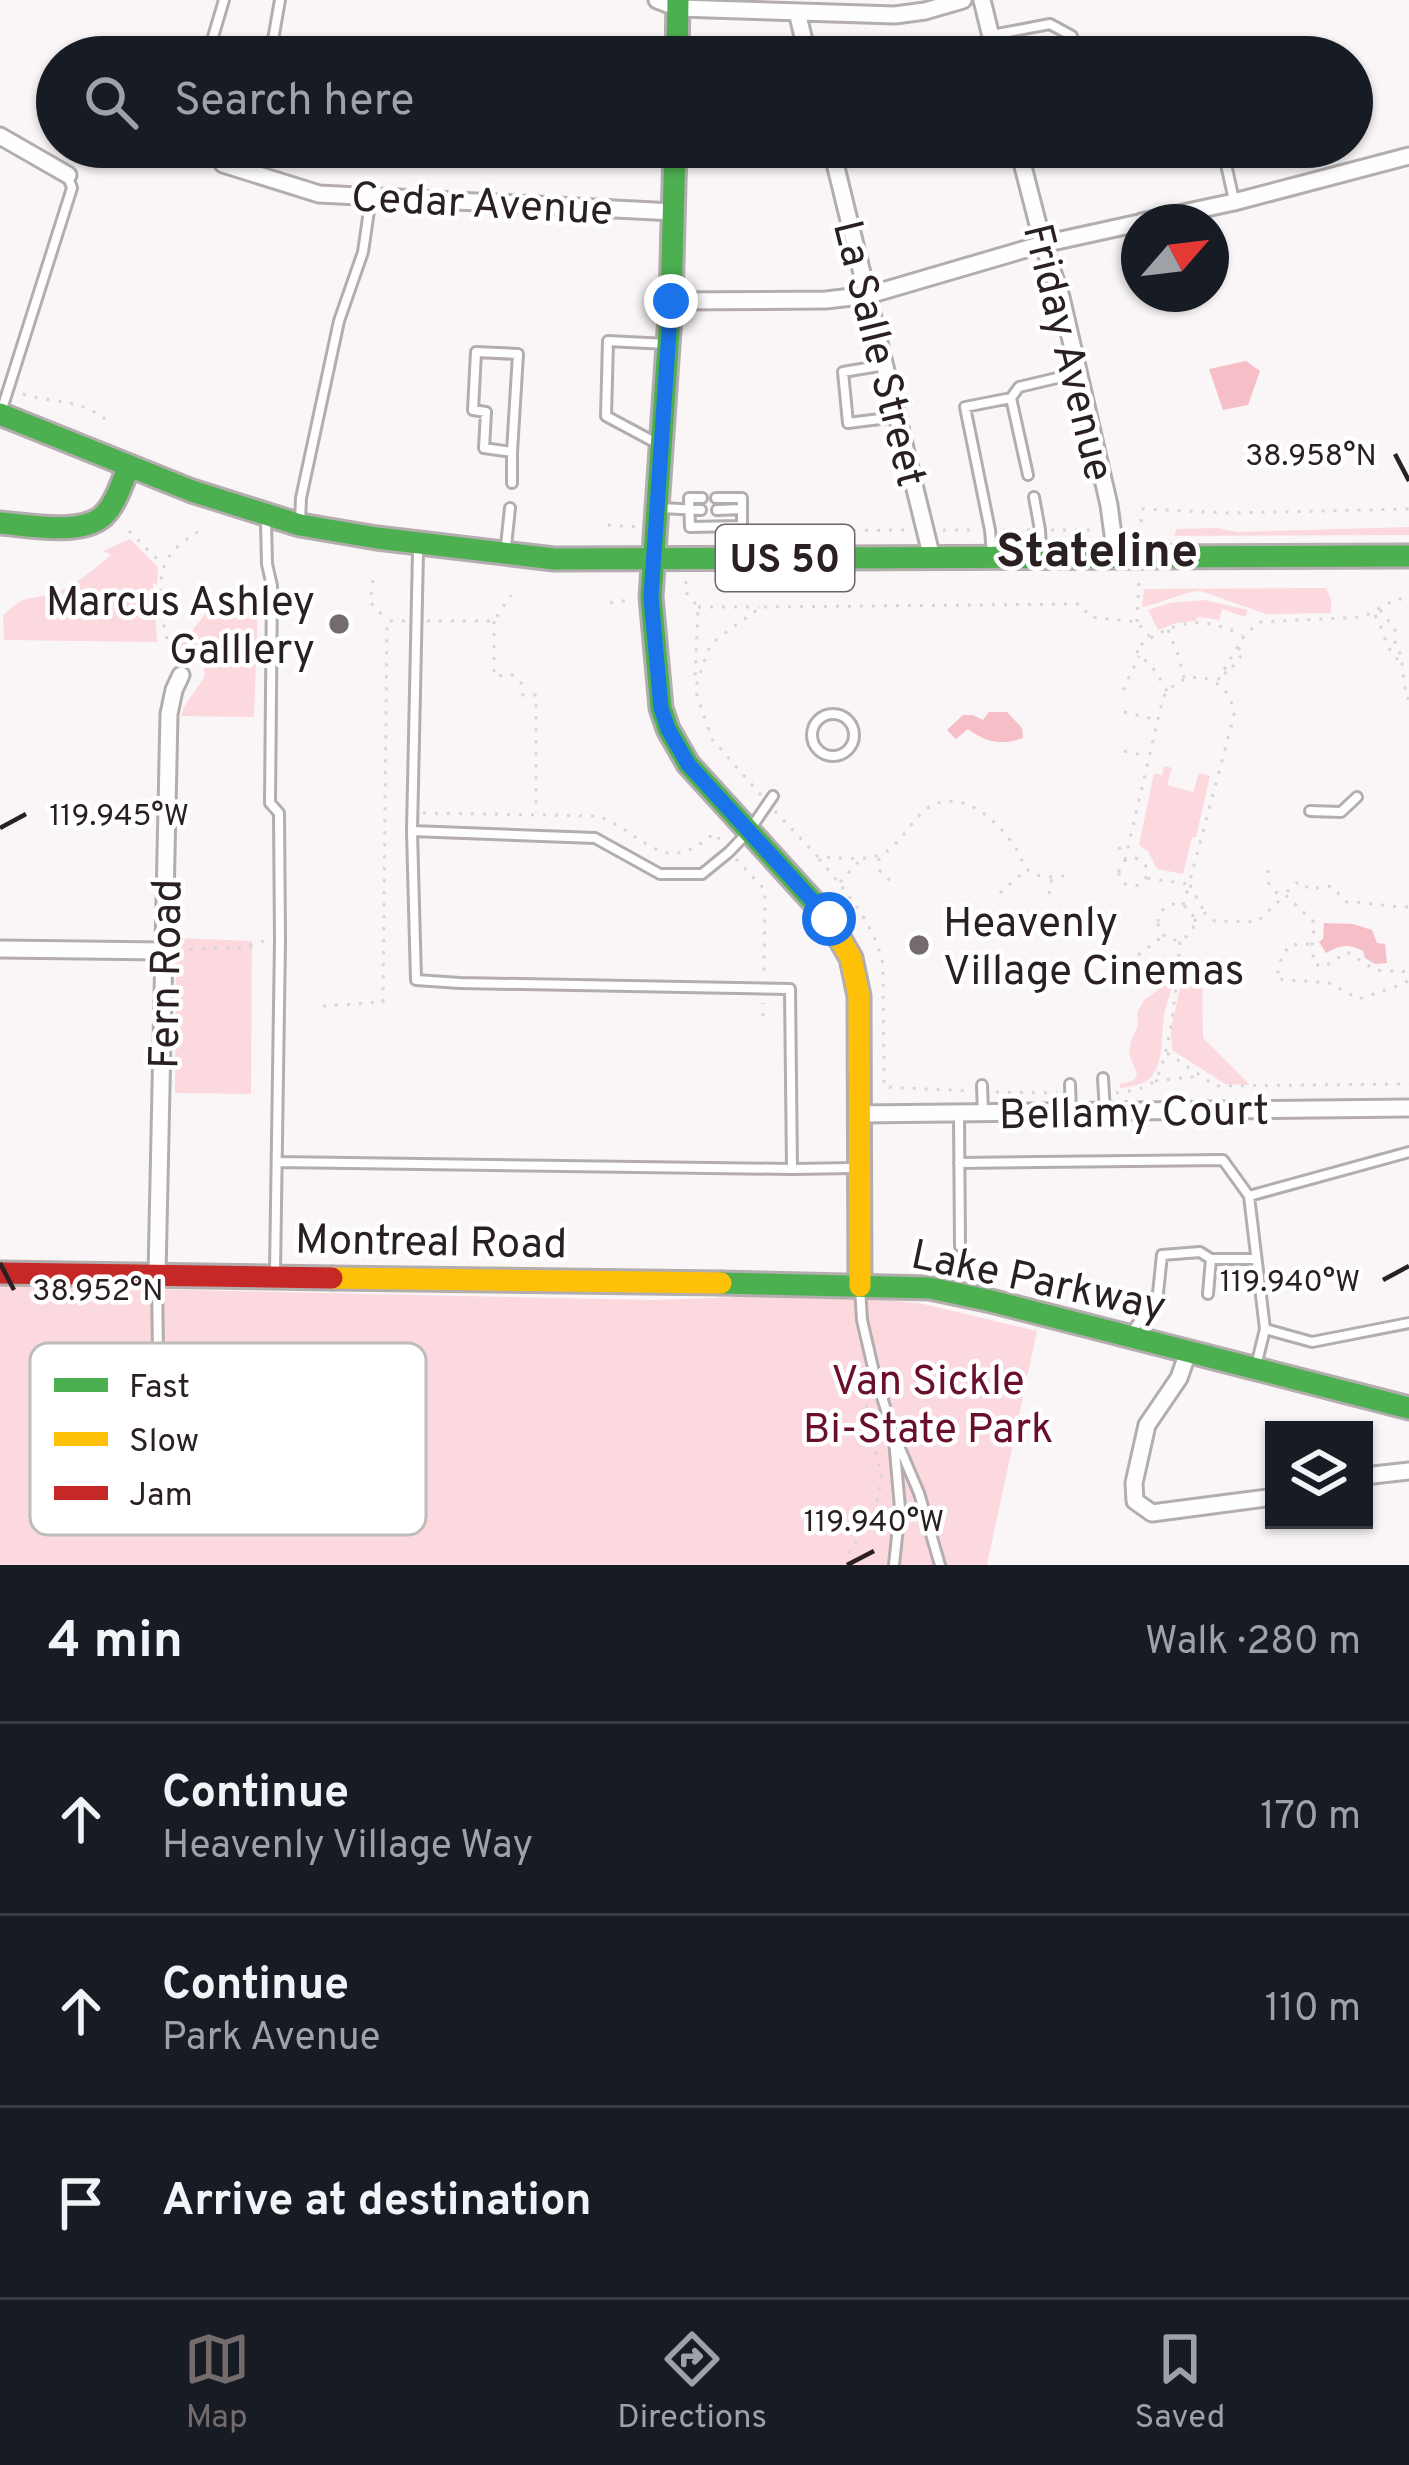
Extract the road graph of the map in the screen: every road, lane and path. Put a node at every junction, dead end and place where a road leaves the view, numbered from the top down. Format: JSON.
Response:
{"nodes":[{"id":1,"x":224,"y":0,"type":"edge"},
{"id":2,"x":280,"y":0,"type":"edge"},
{"id":3,"x":963,"y":0,"type":"edge"},
{"id":4,"x":982,"y":0,"type":"edge"},
{"id":5,"x":671,"y":2,"type":"edge"},
{"id":6,"x":797,"y":12,"type":"junction"},
{"id":7,"x":991,"y":35,"type":"joint"},
{"id":8,"x":213,"y":36,"type":"edge"},
{"id":9,"x":274,"y":36,"type":"edge"},
{"id":10,"x":675,"y":36,"type":"edge"},
{"id":11,"x":803,"y":36,"type":"edge"},
{"id":12,"x":1072,"y":36,"type":"edge"},
{"id":13,"x":0,"y":136,"type":"edge"},
{"id":14,"x":1409,"y":156,"type":"edge"},
{"id":15,"x":36,"y":157,"type":"edge"},
{"id":16,"x":1373,"y":165,"type":"edge"},
{"id":17,"x":56,"y":168,"type":"edge"},
{"id":18,"x":236,"y":168,"type":"edge"},
{"id":19,"x":250,"y":168,"type":"edge"},
{"id":20,"x":675,"y":168,"type":"edge"},
{"id":21,"x":836,"y":168,"type":"edge"},
{"id":22,"x":1023,"y":168,"type":"edge"},
{"id":23,"x":1227,"y":168,"type":"edge"},
{"id":24,"x":1363,"y":168,"type":"edge"},
{"id":25,"x":249,"y":172,"type":"junction"},
{"id":26,"x":68,"y":175,"type":"joint"},
{"id":27,"x":371,"y":196,"type":"junction"},
{"id":28,"x":1234,"y":202,"type":"junction"},
{"id":29,"x":1225,"y":204,"type":"edge"},
{"id":30,"x":674,"y":212,"type":"junction"},
{"id":31,"x":1121,"y":226,"type":"edge"},
{"id":32,"x":1042,"y":244,"type":"junction"},
{"id":33,"x":868,"y":295,"type":"junction"},
{"id":34,"x":671,"y":301,"type":"junction"},
{"id":35,"x":668,"y":344,"type":"junction"},
{"id":36,"x":885,"y":365,"type":"junction"},
{"id":37,"x":1078,"y":373,"type":"junction"},
{"id":38,"x":8,"y":387,"type":"junction"},
{"id":39,"x":1011,"y":398,"type":"junction"},
{"id":40,"x":0,"y":414,"type":"edge"},
{"id":41,"x":897,"y":417,"type":"junction"},
{"id":42,"x":105,"y":419,"type":"dead end"},
{"id":43,"x":661,"y":445,"type":"junction"},
{"id":44,"x":512,"y":452,"type":"junction"},
{"id":45,"x":129,"y":466,"type":"junction"},
{"id":46,"x":1028,"y":475,"type":"dead end"},
{"id":47,"x":512,"y":483,"type":"dead end"},
{"id":48,"x":1034,"y":497,"type":"dead end"},
{"id":49,"x":702,"y":498,"type":"dead end"},
{"id":50,"x":716,"y":498,"type":"dead end"},
{"id":51,"x":510,"y":508,"type":"dead end"},
{"id":52,"x":657,"y":508,"type":"junction"},
{"id":53,"x":742,"y":509,"type":"junction"},
{"id":54,"x":1409,"y":509,"type":"edge"},
{"id":55,"x":688,"y":510,"type":"junction"},
{"id":56,"x":701,"y":510,"type":"dead end"},
{"id":57,"x":717,"y":510,"type":"dead end"},
{"id":58,"x":1231,"y":513,"type":"dead end"},
{"id":59,"x":266,"y":515,"type":"junction"},
{"id":60,"x":0,"y":523,"type":"edge"},
{"id":61,"x":300,"y":525,"type":"junction"},
{"id":62,"x":742,"y":529,"type":"junction"},
{"id":63,"x":924,"y":530,"type":"junction"},
{"id":64,"x":129,"y":531,"type":"dead end"},
{"id":65,"x":199,"y":531,"type":"dead end"},
{"id":66,"x":418,"y":544,"type":"junction"},
{"id":67,"x":505,"y":554,"type":"junction"},
{"id":68,"x":1409,"y":556,"type":"edge"},
{"id":69,"x":1116,"y":557,"type":"junction"},
{"id":70,"x":687,"y":558,"type":"junction"},
{"id":71,"x":742,"y":558,"type":"junction"},
{"id":72,"x":932,"y":558,"type":"junction"},
{"id":73,"x":992,"y":558,"type":"junction"},
{"id":74,"x":1041,"y":558,"type":"junction"},
{"id":75,"x":653,"y":561,"type":"junction"},
{"id":76,"x":165,"y":563,"type":"junction"},
{"id":77,"x":373,"y":580,"type":"dead end"},
{"id":78,"x":512,"y":595,"type":"dead end"},
{"id":79,"x":1409,"y":599,"type":"edge"},
{"id":80,"x":698,"y":607,"type":"junction"},
{"id":81,"x":761,"y":607,"type":"junction"},
{"id":82,"x":1376,"y":610,"type":"junction"},
{"id":83,"x":387,"y":621,"type":"junction"},
{"id":84,"x":417,"y":621,"type":"junction"},
{"id":85,"x":494,"y":621,"type":"junction"},
{"id":86,"x":1168,"y":628,"type":"junction"},
{"id":87,"x":1244,"y":636,"type":"junction"},
{"id":88,"x":1150,"y":637,"type":"junction"},
{"id":89,"x":1140,"y":655,"type":"junction"},
{"id":90,"x":1402,"y":664,"type":"junction"},
{"id":91,"x":182,"y":675,"type":"joint"},
{"id":92,"x":1184,"y":680,"type":"junction"},
{"id":93,"x":1217,"y":682,"type":"junction"},
{"id":94,"x":695,"y":689,"type":"junction"},
{"id":95,"x":1124,"y":690,"type":"dead end"},
{"id":96,"x":1167,"y":691,"type":"junction"},
{"id":97,"x":1409,"y":699,"type":"edge"},
{"id":98,"x":1124,"y":712,"type":"dead end"},
{"id":99,"x":1156,"y":719,"type":"junction"},
{"id":100,"x":1124,"y":751,"type":"dead end"},
{"id":101,"x":817,"y":753,"type":"joint"},
{"id":102,"x":1148,"y":757,"type":"junction"},
{"id":103,"x":1357,"y":797,"type":"dead end"},
{"id":104,"x":770,"y":800,"type":"junction"},
{"id":105,"x":1310,"y":811,"type":"dead end"},
{"id":106,"x":536,"y":815,"type":"dead end"},
{"id":107,"x":412,"y":831,"type":"junction"},
{"id":108,"x":749,"y":831,"type":"junction"},
{"id":109,"x":1119,"y":848,"type":"dead end"},
{"id":110,"x":879,"y":856,"type":"junction"},
{"id":111,"x":818,"y":857,"type":"junction"},
{"id":112,"x":863,"y":857,"type":"junction"},
{"id":113,"x":1125,"y":860,"type":"junction"},
{"id":114,"x":1026,"y":869,"type":"junction"},
{"id":115,"x":1268,"y":870,"type":"dead end"},
{"id":116,"x":1052,"y":876,"type":"junction"},
{"id":117,"x":1070,"y":876,"type":"dead end"},
{"id":118,"x":1145,"y":878,"type":"junction"},
{"id":119,"x":838,"y":883,"type":"junction"},
{"id":120,"x":1190,"y":884,"type":"junction"},
{"id":121,"x":896,"y":886,"type":"dead end"},
{"id":122,"x":1000,"y":893,"type":"dead end"},
{"id":123,"x":1049,"y":894,"type":"dead end"},
{"id":124,"x":1283,"y":896,"type":"junction"},
{"id":125,"x":1184,"y":905,"type":"junction"},
{"id":126,"x":1409,"y":907,"type":"edge"},
{"id":127,"x":1205,"y":913,"type":"junction"},
{"id":128,"x":1194,"y":921,"type":"junction"},
{"id":129,"x":1164,"y":936,"type":"junction"},
{"id":130,"x":1180,"y":939,"type":"junction"},
{"id":131,"x":280,"y":941,"type":"junction"},
{"id":132,"x":1312,"y":944,"type":"junction"},
{"id":133,"x":0,"y":950,"type":"edge"},
{"id":134,"x":164,"y":951,"type":"junction"},
{"id":135,"x":1138,"y":955,"type":"dead end"},
{"id":136,"x":1409,"y":972,"type":"edge"},
{"id":137,"x":1409,"y":980,"type":"edge"},
{"id":138,"x":323,"y":1006,"type":"dead end"},
{"id":139,"x":1166,"y":1052,"type":"junction"},
{"id":140,"x":1201,"y":1076,"type":"junction"},
{"id":141,"x":1103,"y":1078,"type":"dead end"},
{"id":142,"x":1154,"y":1082,"type":"junction"},
{"id":143,"x":1409,"y":1084,"type":"edge"},
{"id":144,"x":982,"y":1088,"type":"junction"},
{"id":145,"x":1070,"y":1089,"type":"joint"},
{"id":146,"x":1104,"y":1093,"type":"junction"},
{"id":147,"x":1409,"y":1108,"type":"edge"},
{"id":148,"x":1105,"y":1112,"type":"junction"},
{"id":149,"x":959,"y":1113,"type":"junction"},
{"id":150,"x":983,"y":1113,"type":"junction"},
{"id":151,"x":1071,"y":1113,"type":"junction"},
{"id":152,"x":859,"y":1114,"type":"junction"},
{"id":153,"x":1409,"y":1152,"type":"edge"},
{"id":154,"x":277,"y":1162,"type":"junction"},
{"id":155,"x":959,"y":1163,"type":"junction"},
{"id":156,"x":860,"y":1168,"type":"junction"},
{"id":157,"x":792,"y":1169,"type":"junction"},
{"id":158,"x":1249,"y":1196,"type":"junction"},
{"id":159,"x":960,"y":1246,"type":"dead end"},
{"id":160,"x":1211,"y":1259,"type":"junction"},
{"id":161,"x":1255,"y":1259,"type":"junction"},
{"id":162,"x":0,"y":1273,"type":"edge"},
{"id":163,"x":157,"y":1275,"type":"junction"},
{"id":164,"x":275,"y":1276,"type":"junction"},
{"id":165,"x":860,"y":1286,"type":"junction"},
{"id":166,"x":1208,"y":1294,"type":"dead end"},
{"id":167,"x":1409,"y":1323,"type":"edge"},
{"id":168,"x":1265,"y":1329,"type":"junction"},
{"id":169,"x":1129,"y":1336,"type":"junction"},
{"id":170,"x":158,"y":1343,"type":"edge"},
{"id":171,"x":1188,"y":1352,"type":"junction"},
{"id":172,"x":1255,"y":1369,"type":"junction"},
{"id":173,"x":859,"y":1372,"type":"dead end"},
{"id":174,"x":1409,"y":1408,"type":"edge"},
{"id":175,"x":893,"y":1432,"type":"junction"},
{"id":176,"x":1409,"y":1471,"type":"edge"},
{"id":177,"x":1373,"y":1475,"type":"edge"},
{"id":178,"x":1265,"y":1498,"type":"edge"},
{"id":179,"x":851,"y":1565,"type":"edge"},
{"id":180,"x":894,"y":1565,"type":"edge"},
{"id":181,"x":940,"y":1565,"type":"edge"}],
"edges":[{"from":1,"to":8,"type":"lane"},
{"from":2,"to":9,"type":"lane"},
{"from":3,"to":6,"type":"street"},
{"from":4,"to":7,"type":"street"},
{"from":5,"to":6,"type":"street"},
{"from":5,"to":10,"type":"main road"},
{"from":6,"to":11,"type":"street"},
{"from":7,"to":12,"type":"lane"},
{"from":13,"to":15,"type":"street"},
{"from":14,"to":16,"type":"street"},
{"from":17,"to":26,"type":"street"},
{"from":18,"to":25,"type":"street","name":"Cedar Avenue"},
{"from":19,"to":25,"type":"lane"},
{"from":20,"to":30,"type":"main road"},
{"from":21,"to":33,"type":"street","name":"La Salle Street"},
{"from":22,"to":32,"type":"street","name":"Friday Avenue"},
{"from":23,"to":28,"type":"lane"},
{"from":24,"to":28,"type":"street"},
{"from":25,"to":27,"type":"street","name":"Cedar Avenue"},
{"from":26,"to":38,"type":"lane"},
{"from":27,"to":30,"type":"street","name":"Cedar Avenue"},
{"from":27,"to":61,"type":"lane"},
{"from":28,"to":29,"type":"street"},
{"from":30,"to":34,"type":"main road"},
{"from":31,"to":32,"type":"street"},
{"from":32,"to":33,"type":"street"},
{"from":32,"to":37,"type":"street","name":"Friday Avenue"},
{"from":33,"to":34,"type":"street"},
{"from":33,"to":36,"type":"street","name":"La Salle Street"},
{"from":34,"to":35,"type":"main road"},
{"from":35,"to":43,"type":"main road"},
{"from":35,"to":43,"type":"lane"},
{"from":36,"to":41,"type":"street","name":"La Salle Street"},
{"from":36,"to":41,"type":"lane"},
{"from":37,"to":39,"type":"lane"},
{"from":37,"to":69,"type":"street","name":"Friday Avenue"},
{"from":38,"to":40,"type":"lane"},
{"from":38,"to":42,"type":"path"},
{"from":39,"to":46,"type":"lane"},
{"from":39,"to":73,"type":"lane"},
{"from":40,"to":45,"type":"main road","number":"US 50"},
{"from":41,"to":63,"type":"street","name":"La Salle Street"},
{"from":43,"to":52,"type":"main road"},
{"from":44,"to":44,"type":"lane"},
{"from":44,"to":47,"type":"lane"},
{"from":45,"to":59,"type":"main road","number":"US 50"},
{"from":45,"to":60,"type":"main road"},
{"from":48,"to":74,"type":"lane"},
{"from":49,"to":55,"type":"lane"},
{"from":50,"to":53,"type":"lane"},
{"from":51,"to":67,"type":"lane"},
{"from":52,"to":55,"type":"lane"},
{"from":52,"to":75,"type":"main road"},
{"from":53,"to":57,"type":"lane"},
{"from":53,"to":62,"type":"lane"},
{"from":54,"to":58,"type":"path"},
{"from":55,"to":56,"type":"lane"},
{"from":55,"to":62,"type":"lane"},
{"from":59,"to":61,"type":"main road","number":"US 50"},
{"from":59,"to":131,"type":"lane"},
{"from":61,"to":66,"type":"main road","number":"US 50"},
{"from":62,"to":63,"type":"path"},
{"from":62,"to":71,"type":"lane"},
{"from":63,"to":72,"type":"street","name":"La Salle Street"},
{"from":64,"to":76,"type":"path"},
{"from":65,"to":76,"type":"path"},
{"from":66,"to":67,"type":"main road","number":"US 50"},
{"from":66,"to":84,"type":"lane"},
{"from":67,"to":75,"type":"main road","number":"US 50"},
{"from":68,"to":69,"type":"main road","number":"US 50"},
{"from":69,"to":74,"type":"main road","number":"US 50"},
{"from":70,"to":71,"type":"main road","number":"US 50"},
{"from":70,"to":75,"type":"main road","number":"US 50"},
{"from":70,"to":80,"type":"path"},
{"from":71,"to":72,"type":"main road","number":"US 50"},
{"from":72,"to":73,"type":"main road","number":"US 50"},
{"from":73,"to":74,"type":"main road","number":"US 50"},
{"from":75,"to":108,"type":"main road"},
{"from":76,"to":91,"type":"path"},
{"from":77,"to":83,"type":"path"},
{"from":78,"to":85,"type":"path"},
{"from":79,"to":82,"type":"path"},
{"from":80,"to":81,"type":"path"},
{"from":80,"to":94,"type":"path"},
{"from":81,"to":88,"type":"path"},
{"from":81,"to":94,"type":"path"},
{"from":82,"to":87,"type":"path"},
{"from":82,"to":90,"type":"path"},
{"from":82,"to":90,"type":"path"},
{"from":83,"to":84,"type":"path"},
{"from":83,"to":138,"type":"path"},
{"from":84,"to":85,"type":"path"},
{"from":84,"to":107,"type":"lane"},
{"from":85,"to":106,"type":"path"},
{"from":86,"to":87,"type":"path"},
{"from":86,"to":88,"type":"path"},
{"from":86,"to":92,"type":"path"},
{"from":87,"to":93,"type":"path"},
{"from":88,"to":89,"type":"path"},
{"from":89,"to":95,"type":"path"},
{"from":89,"to":96,"type":"path"},
{"from":90,"to":97,"type":"path"},
{"from":91,"to":134,"type":"street","name":"Fern Road"},
{"from":92,"to":93,"type":"path"},
{"from":92,"to":96,"type":"path"},
{"from":93,"to":120,"type":"path"},
{"from":94,"to":104,"type":"path"},
{"from":96,"to":99,"type":"path"},
{"from":98,"to":99,"type":"path"},
{"from":99,"to":102,"type":"path"},
{"from":100,"to":102,"type":"path"},
{"from":101,"to":101,"type":"lane"},
{"from":102,"to":113,"type":"path"},
{"from":103,"to":105,"type":"lane"},
{"from":104,"to":108,"type":"lane"},
{"from":104,"to":111,"type":"path"},
{"from":107,"to":108,"type":"lane"},
{"from":107,"to":157,"type":"lane"},
{"from":108,"to":152,"type":"main road"},
{"from":109,"to":113,"type":"path"},
{"from":110,"to":112,"type":"path"},
{"from":110,"to":114,"type":"path"},
{"from":110,"to":121,"type":"path"},
{"from":111,"to":112,"type":"path"},
{"from":111,"to":119,"type":"path"},
{"from":112,"to":119,"type":"path"},
{"from":113,"to":118,"type":"path"},
{"from":113,"to":118,"type":"path"},
{"from":114,"to":116,"type":"path"},
{"from":114,"to":122,"type":"path"},
{"from":115,"to":124,"type":"path"},
{"from":116,"to":117,"type":"path"},
{"from":116,"to":123,"type":"path"},
{"from":118,"to":120,"type":"path"},
{"from":119,"to":144,"type":"path"},
{"from":120,"to":125,"type":"path"},
{"from":120,"to":127,"type":"path"},
{"from":124,"to":126,"type":"path"},
{"from":124,"to":127,"type":"path"},
{"from":124,"to":132,"type":"path"},
{"from":125,"to":128,"type":"path"},
{"from":125,"to":129,"type":"path"},
{"from":127,"to":128,"type":"path"},
{"from":128,"to":130,"type":"path"},
{"from":129,"to":130,"type":"path"},
{"from":129,"to":135,"type":"path"},
{"from":130,"to":139,"type":"path"},
{"from":131,"to":134,"type":"path"},
{"from":131,"to":154,"type":"lane"},
{"from":132,"to":136,"type":"path"},
{"from":132,"to":137,"type":"path"},
{"from":133,"to":134,"type":"street"},
{"from":134,"to":163,"type":"street","name":"Fern Road"},
{"from":139,"to":140,"type":"path"},
{"from":139,"to":142,"type":"path"},
{"from":140,"to":142,"type":"path"},
{"from":140,"to":143,"type":"path"},
{"from":141,"to":146,"type":"lane"},
{"from":142,"to":146,"type":"path"},
{"from":144,"to":145,"type":"path"},
{"from":144,"to":150,"type":"lane"},
{"from":145,"to":151,"type":"lane"},
{"from":146,"to":148,"type":"lane"},
{"from":147,"to":148,"type":"street","name":"Bellamy Court"},
{"from":148,"to":151,"type":"street","name":"Bellamy Court"},
{"from":149,"to":150,"type":"street","name":"Bellamy Court"},
{"from":149,"to":152,"type":"street","name":"Bellamy Court"},
{"from":149,"to":155,"type":"lane"},
{"from":150,"to":151,"type":"street","name":"Bellamy Court"},
{"from":152,"to":156,"type":"main road"},
{"from":153,"to":158,"type":"lane"},
{"from":154,"to":157,"type":"lane"},
{"from":154,"to":164,"type":"lane"},
{"from":155,"to":158,"type":"lane"},
{"from":155,"to":159,"type":"lane"},
{"from":156,"to":157,"type":"lane"},
{"from":156,"to":165,"type":"main road"},
{"from":158,"to":161,"type":"lane"},
{"from":160,"to":161,"type":"lane"},
{"from":160,"to":166,"type":"lane"},
{"from":160,"to":169,"type":"lane"},
{"from":161,"to":168,"type":"lane"},
{"from":162,"to":163,"type":"main road","name":"Montreal Road"},
{"from":163,"to":164,"type":"main road","name":"Montreal Road"},
{"from":163,"to":170,"type":"lane"},
{"from":164,"to":165,"type":"main road","name":"Montreal Road"},
{"from":165,"to":169,"type":"main road","name":"Lake Parkway"},
{"from":165,"to":175,"type":"lane"},
{"from":167,"to":168,"type":"lane"},
{"from":168,"to":172,"type":"lane"},
{"from":169,"to":171,"type":"main road","name":"Lake Parkway"},
{"from":171,"to":172,"type":"main road","name":"Lake Parkway"},
{"from":171,"to":178,"type":"street"},
{"from":172,"to":174,"type":"main road","name":"Lake Parkway"},
{"from":173,"to":179,"type":"path"},
{"from":175,"to":180,"type":"lane"},
{"from":175,"to":181,"type":"lane"},
{"from":176,"to":177,"type":"street"}]}
